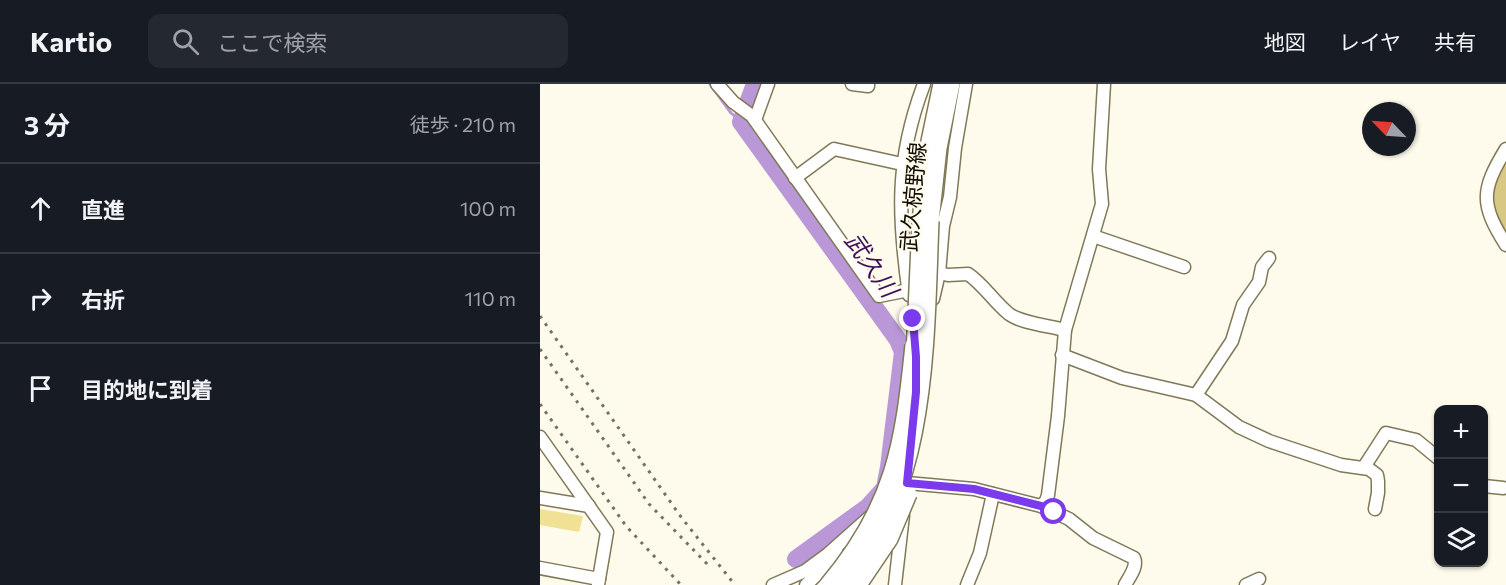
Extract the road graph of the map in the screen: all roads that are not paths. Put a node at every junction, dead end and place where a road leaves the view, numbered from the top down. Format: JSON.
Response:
{"nodes":[{"id":1,"x":717,"y":84,"type":"edge"},
{"id":2,"x":768,"y":84,"type":"edge"},
{"id":3,"x":852,"y":84,"type":"edge"},
{"id":4,"x":868,"y":84,"type":"edge"},
{"id":5,"x":924,"y":84,"type":"edge"},
{"id":6,"x":941,"y":84,"type":"edge"},
{"id":7,"x":952,"y":84,"type":"edge"},
{"id":8,"x":966,"y":84,"type":"edge"},
{"id":9,"x":1104,"y":84,"type":"edge"},
{"id":10,"x":753,"y":118,"type":"junction"},
{"id":11,"x":1506,"y":149,"type":"edge"},
{"id":12,"x":902,"y":165,"type":"junction"},
{"id":13,"x":795,"y":178,"type":"junction"},
{"id":14,"x":926,"y":222,"type":"junction"},
{"id":15,"x":1093,"y":236,"type":"junction"},
{"id":16,"x":1506,"y":244,"type":"edge"},
{"id":17,"x":1269,"y":258,"type":"dead end"},
{"id":18,"x":1184,"y":267,"type":"dead end"},
{"id":19,"x":939,"y":273,"type":"junction"},
{"id":20,"x":909,"y":290,"type":"junction"},
{"id":21,"x":921,"y":324,"type":"junction"},
{"id":22,"x":1065,"y":330,"type":"junction"},
{"id":23,"x":1062,"y":354,"type":"junction"},
{"id":24,"x":916,"y":392,"type":"junction"},
{"id":25,"x":1196,"y":395,"type":"junction"},
{"id":26,"x":540,"y":437,"type":"edge"},
{"id":27,"x":1434,"y":455,"type":"edge"},
{"id":28,"x":1364,"y":467,"type":"junction"},
{"id":29,"x":907,"y":483,"type":"junction"},
{"id":30,"x":1488,"y":486,"type":"edge"},
{"id":31,"x":1503,"y":488,"type":"dead end"},
{"id":32,"x":993,"y":494,"type":"junction"},
{"id":33,"x":540,"y":498,"type":"edge"},
{"id":34,"x":589,"y":506,"type":"junction"},
{"id":35,"x":1041,"y":506,"type":"junction"},
{"id":36,"x":1376,"y":509,"type":"dead end"},
{"id":37,"x":540,"y":568,"type":"edge"},
{"id":38,"x":1258,"y":579,"type":"dead end"},
{"id":39,"x":598,"y":582,"type":"edge"},
{"id":40,"x":773,"y":584,"type":"edge"},
{"id":41,"x":806,"y":585,"type":"edge"},
{"id":42,"x":827,"y":585,"type":"edge"},
{"id":43,"x":842,"y":585,"type":"edge"},
{"id":44,"x":859,"y":585,"type":"edge"},
{"id":45,"x":895,"y":585,"type":"edge"},
{"id":46,"x":967,"y":585,"type":"edge"},
{"id":47,"x":1125,"y":585,"type":"edge"},
{"id":48,"x":1246,"y":585,"type":"edge"}],
"edges":[{"from":1,"to":10,"type":"street"},
{"from":2,"to":10,"type":"street"},
{"from":3,"to":4,"type":"street"},
{"from":5,"to":12,"type":"street"},
{"from":6,"to":14,"type":"main road","name":"武久椋野線"},
{"from":7,"to":14,"type":"main road","name":"武久椋野線"},
{"from":8,"to":19,"type":"street"},
{"from":9,"to":15,"type":"street"},
{"from":10,"to":13,"type":"street"},
{"from":11,"to":16,"type":"street"},
{"from":12,"to":13,"type":"street"},
{"from":12,"to":20,"type":"street"},
{"from":13,"to":20,"type":"street"},
{"from":14,"to":21,"type":"main road","name":"武久椋野線","bridge":true},
{"from":15,"to":18,"type":"street"},
{"from":15,"to":22,"type":"street"},
{"from":17,"to":25,"type":"street"},
{"from":19,"to":20,"type":"street"},
{"from":19,"to":22,"type":"street"},
{"from":19,"to":24,"type":"street"},
{"from":20,"to":24,"type":"street"},
{"from":21,"to":42,"type":"main road","bridge":true},
{"from":21,"to":43,"type":"main road","name":"武久椋野線","bridge":true},
{"from":21,"to":44,"type":"main road","bridge":true},
{"from":22,"to":23,"type":"street"},
{"from":23,"to":25,"type":"street"},
{"from":23,"to":35,"type":"street"},
{"from":24,"to":29,"type":"street"},
{"from":25,"to":28,"type":"street"},
{"from":26,"to":34,"type":"street"},
{"from":27,"to":28,"type":"street"},
{"from":28,"to":36,"type":"street"},
{"from":29,"to":32,"type":"street"},
{"from":29,"to":40,"type":"street"},
{"from":29,"to":41,"type":"street"},
{"from":29,"to":45,"type":"street"},
{"from":30,"to":31,"type":"street"},
{"from":32,"to":35,"type":"street"},
{"from":32,"to":46,"type":"street"},
{"from":33,"to":34,"type":"street"},
{"from":34,"to":39,"type":"street"},
{"from":35,"to":47,"type":"street"},
{"from":37,"to":39,"type":"street"},
{"from":38,"to":48,"type":"street"}]}
